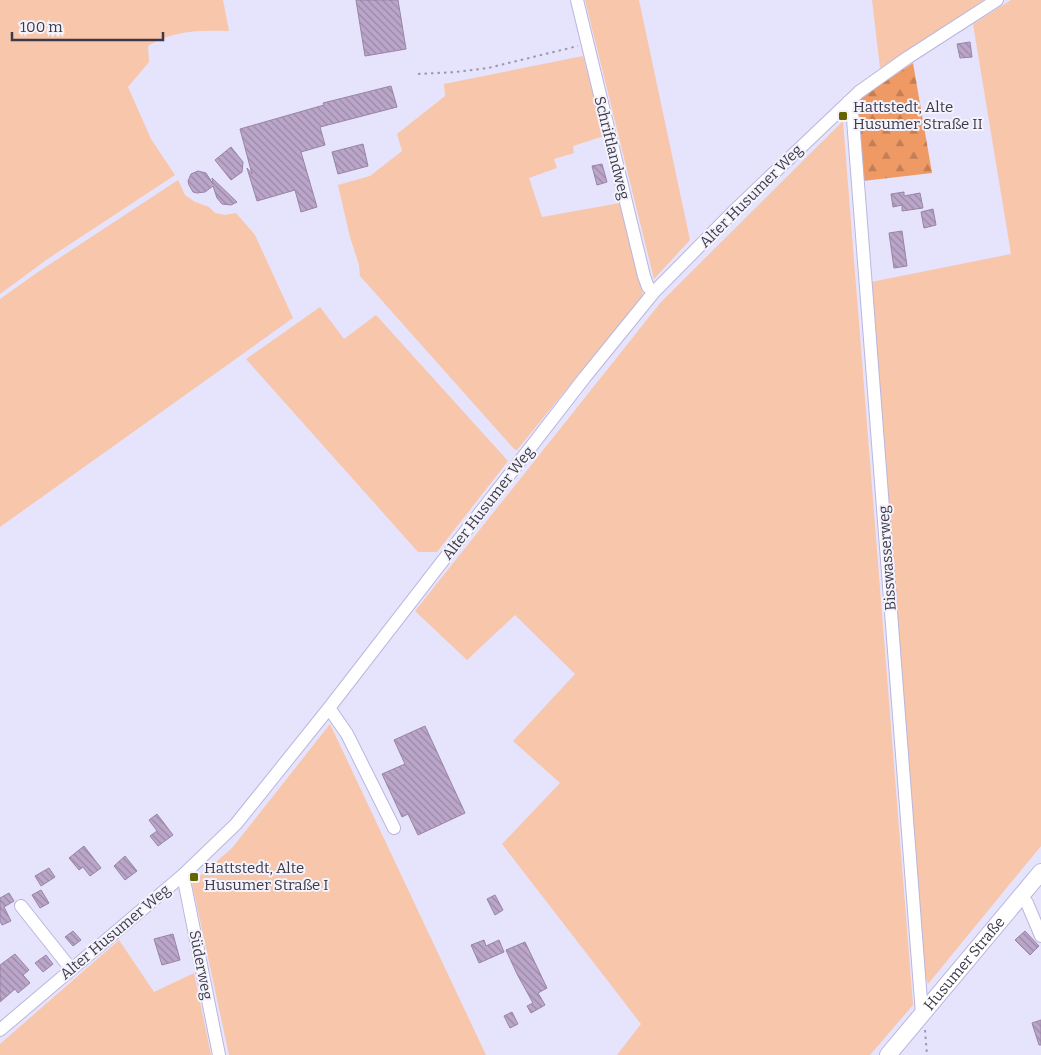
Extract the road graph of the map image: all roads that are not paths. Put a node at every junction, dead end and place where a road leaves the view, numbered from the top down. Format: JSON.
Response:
{"nodes":[{"id":1,"x":577,"y":0,"type":"edge"},
{"id":2,"x":997,"y":0,"type":"edge"},
{"id":3,"x":848,"y":102,"type":"junction"},
{"id":4,"x":654,"y":292,"type":"junction"},
{"id":5,"x":329,"y":708,"type":"junction"},
{"id":6,"x":394,"y":828,"type":"dead end"},
{"id":7,"x":1041,"y":872,"type":"edge"},
{"id":8,"x":183,"y":875,"type":"junction"},
{"id":9,"x":1021,"y":896,"type":"junction"},
{"id":10,"x":21,"y":906,"type":"dead end"},
{"id":11,"x":1041,"y":936,"type":"edge"},
{"id":12,"x":72,"y":969,"type":"junction"},
{"id":13,"x":922,"y":1014,"type":"junction"},
{"id":14,"x":0,"y":1030,"type":"edge"},
{"id":15,"x":218,"y":1055,"type":"edge"},
{"id":16,"x":888,"y":1055,"type":"edge"}],
"edges":[{"from":1,"to":4,"type":"street","name":"Schriftlandweg"},
{"from":2,"to":3,"type":"street","name":"Alter Husumer Weg"},
{"from":3,"to":4,"type":"street","name":"Alter Husumer Weg"},
{"from":3,"to":13,"type":"street","name":"Bisswasserweg"},
{"from":4,"to":5,"type":"street","name":"Alter Husumer Weg"},
{"from":5,"to":6,"type":"street"},
{"from":5,"to":8,"type":"street","name":"Alter Husumer Weg"},
{"from":7,"to":9,"type":"main road","name":"Husumer Straße"},
{"from":8,"to":12,"type":"street","name":"Alter Husumer Weg"},
{"from":8,"to":15,"type":"street","name":"Süderweg"},
{"from":9,"to":11,"type":"street"},
{"from":9,"to":13,"type":"main road","name":"Husumer Straße"},
{"from":10,"to":12,"type":"street"},
{"from":12,"to":14,"type":"street","name":"Alter Husumer Weg"},
{"from":13,"to":16,"type":"main road","name":"Husumer Straße"}]}
